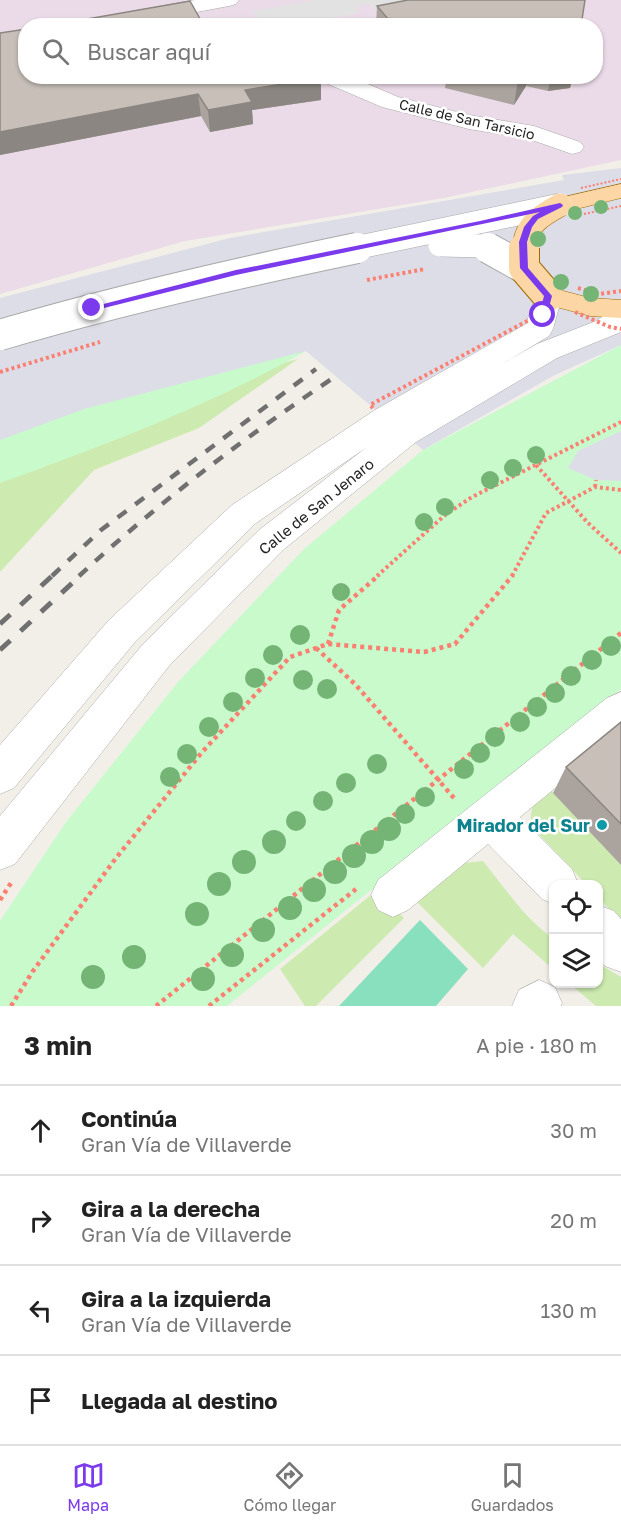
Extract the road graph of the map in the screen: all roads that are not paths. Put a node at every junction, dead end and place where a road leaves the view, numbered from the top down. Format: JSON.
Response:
{"nodes":[{"id":1,"x":229,"y":0,"type":"edge"},
{"id":2,"x":189,"y":3,"type":"edge"},
{"id":3,"x":121,"y":18,"type":"edge"},
{"id":4,"x":212,"y":18,"type":"edge"},
{"id":5,"x":348,"y":84,"type":"edge"},
{"id":6,"x":572,"y":147,"type":"dead end"},
{"id":7,"x":621,"y":191,"type":"edge"},
{"id":8,"x":560,"y":205,"type":"junction"},
{"id":9,"x":524,"y":268,"type":"junction"},
{"id":10,"x":540,"y":305,"type":"junction"},
{"id":11,"x":621,"y":309,"type":"edge"},
{"id":12,"x":621,"y":318,"type":"edge"},
{"id":13,"x":0,"y":335,"type":"edge"},
{"id":14,"x":0,"y":348,"type":"edge"},
{"id":15,"x":388,"y":420,"type":"junction"},
{"id":16,"x":621,"y":710,"type":"edge"},
{"id":17,"x":0,"y":775,"type":"edge"},
{"id":18,"x":476,"y":811,"type":"junction"},
{"id":19,"x":0,"y":849,"type":"edge"},
{"id":20,"x":552,"y":880,"type":"edge"},
{"id":21,"x":393,"y":895,"type":"dead end"},
{"id":22,"x":603,"y":932,"type":"edge"},
{"id":23,"x":621,"y":950,"type":"edge"}],
"edges":[{"from":1,"to":2,"type":"street"},
{"from":2,"to":3,"type":"street"},
{"from":2,"to":4,"type":"street"},
{"from":5,"to":6,"type":"street","name":"Calle de San Tarsicio"},
{"from":7,"to":8,"type":"main road"},
{"from":8,"to":9,"type":"main road","bridge":true},
{"from":8,"to":13,"type":"street","bridge":true},
{"from":9,"to":10,"type":"main road","bridge":true},
{"from":9,"to":14,"type":"street","bridge":true},
{"from":10,"to":11,"type":"main road"},
{"from":10,"to":15,"type":"street","name":"Calle de San Jenaro"},
{"from":12,"to":15,"type":"street","name":"Calle de San Jenaro"},
{"from":15,"to":17,"type":"street","name":"Calle de San Jenaro"},
{"from":15,"to":19,"type":"street","name":"Calle de San Jenaro"},
{"from":16,"to":18,"type":"street"},
{"from":18,"to":20,"type":"street"},
{"from":18,"to":21,"type":"street"},
{"from":22,"to":23,"type":"street"}]}
